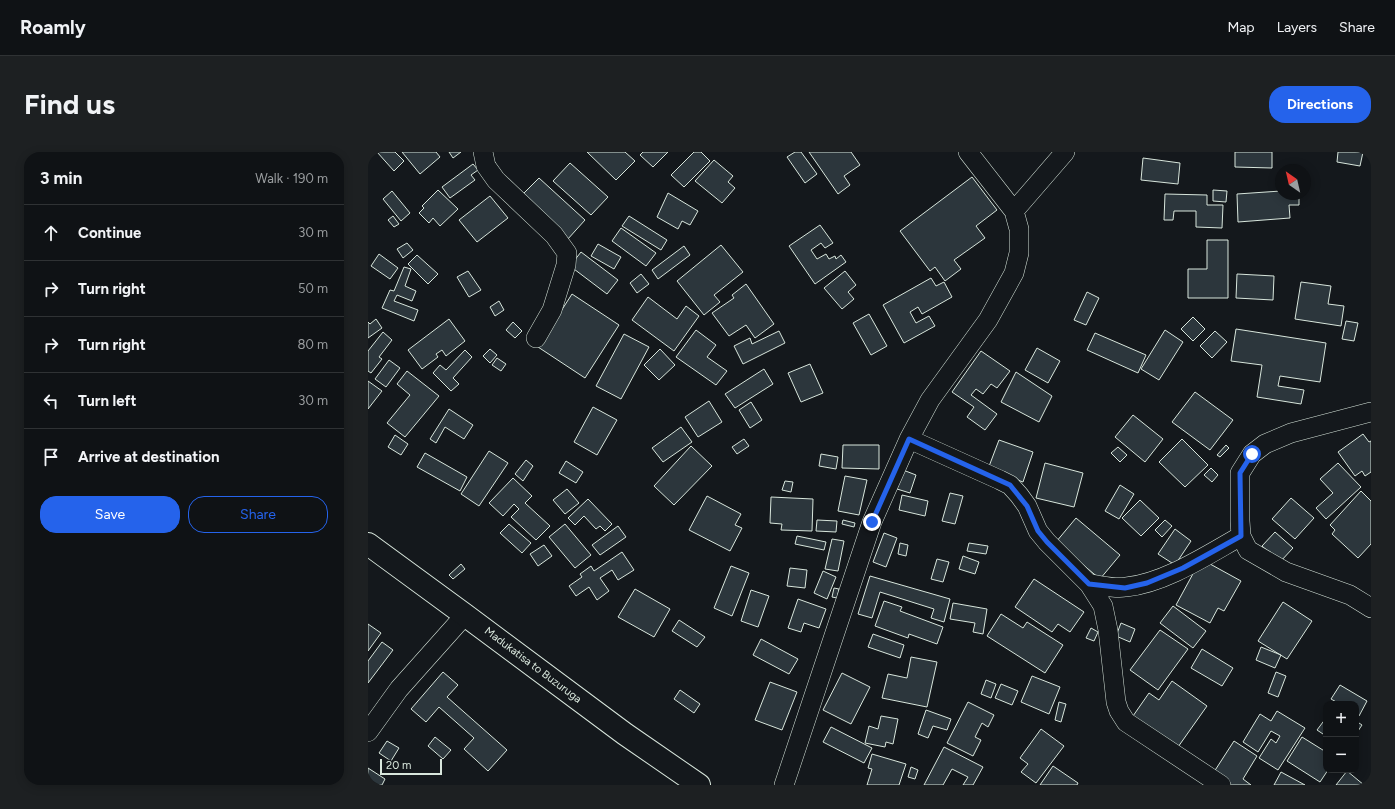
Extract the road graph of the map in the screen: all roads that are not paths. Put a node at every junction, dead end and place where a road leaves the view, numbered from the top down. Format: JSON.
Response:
{"nodes":[{"id":1,"x":483,"y":152,"type":"edge"},
{"id":2,"x":968,"y":152,"type":"edge"},
{"id":3,"x":1065,"y":152,"type":"edge"},
{"id":4,"x":1014,"y":211,"type":"junction"},
{"id":5,"x":536,"y":338,"type":"dead end"},
{"id":6,"x":1371,"y":412,"type":"edge"},
{"id":7,"x":909,"y":439,"type":"junction"},
{"id":8,"x":1241,"y":536,"type":"junction"},
{"id":9,"x":368,"y":544,"type":"edge"},
{"id":10,"x":1089,"y":584,"type":"junction"},
{"id":11,"x":1371,"y":608,"type":"edge"},
{"id":12,"x":465,"y":615,"type":"junction"},
{"id":13,"x":368,"y":732,"type":"edge"},
{"id":14,"x":699,"y":785,"type":"edge"},
{"id":15,"x":784,"y":785,"type":"edge"},
{"id":16,"x":1221,"y":785,"type":"edge"}],
"edges":[{"from":1,"to":5,"type":"street"},
{"from":2,"to":4,"type":"street"},
{"from":3,"to":4,"type":"street"},
{"from":4,"to":7,"type":"street"},
{"from":6,"to":8,"type":"street"},
{"from":7,"to":10,"type":"street"},
{"from":7,"to":15,"type":"street"},
{"from":8,"to":10,"type":"street"},
{"from":8,"to":11,"type":"street"},
{"from":9,"to":12,"type":"main road","name":"Madukatisa to Buzuruga"},
{"from":10,"to":16,"type":"street"},
{"from":12,"to":13,"type":"street"},
{"from":12,"to":14,"type":"main road","name":"Madukatisa to Buzuruga"}]}
